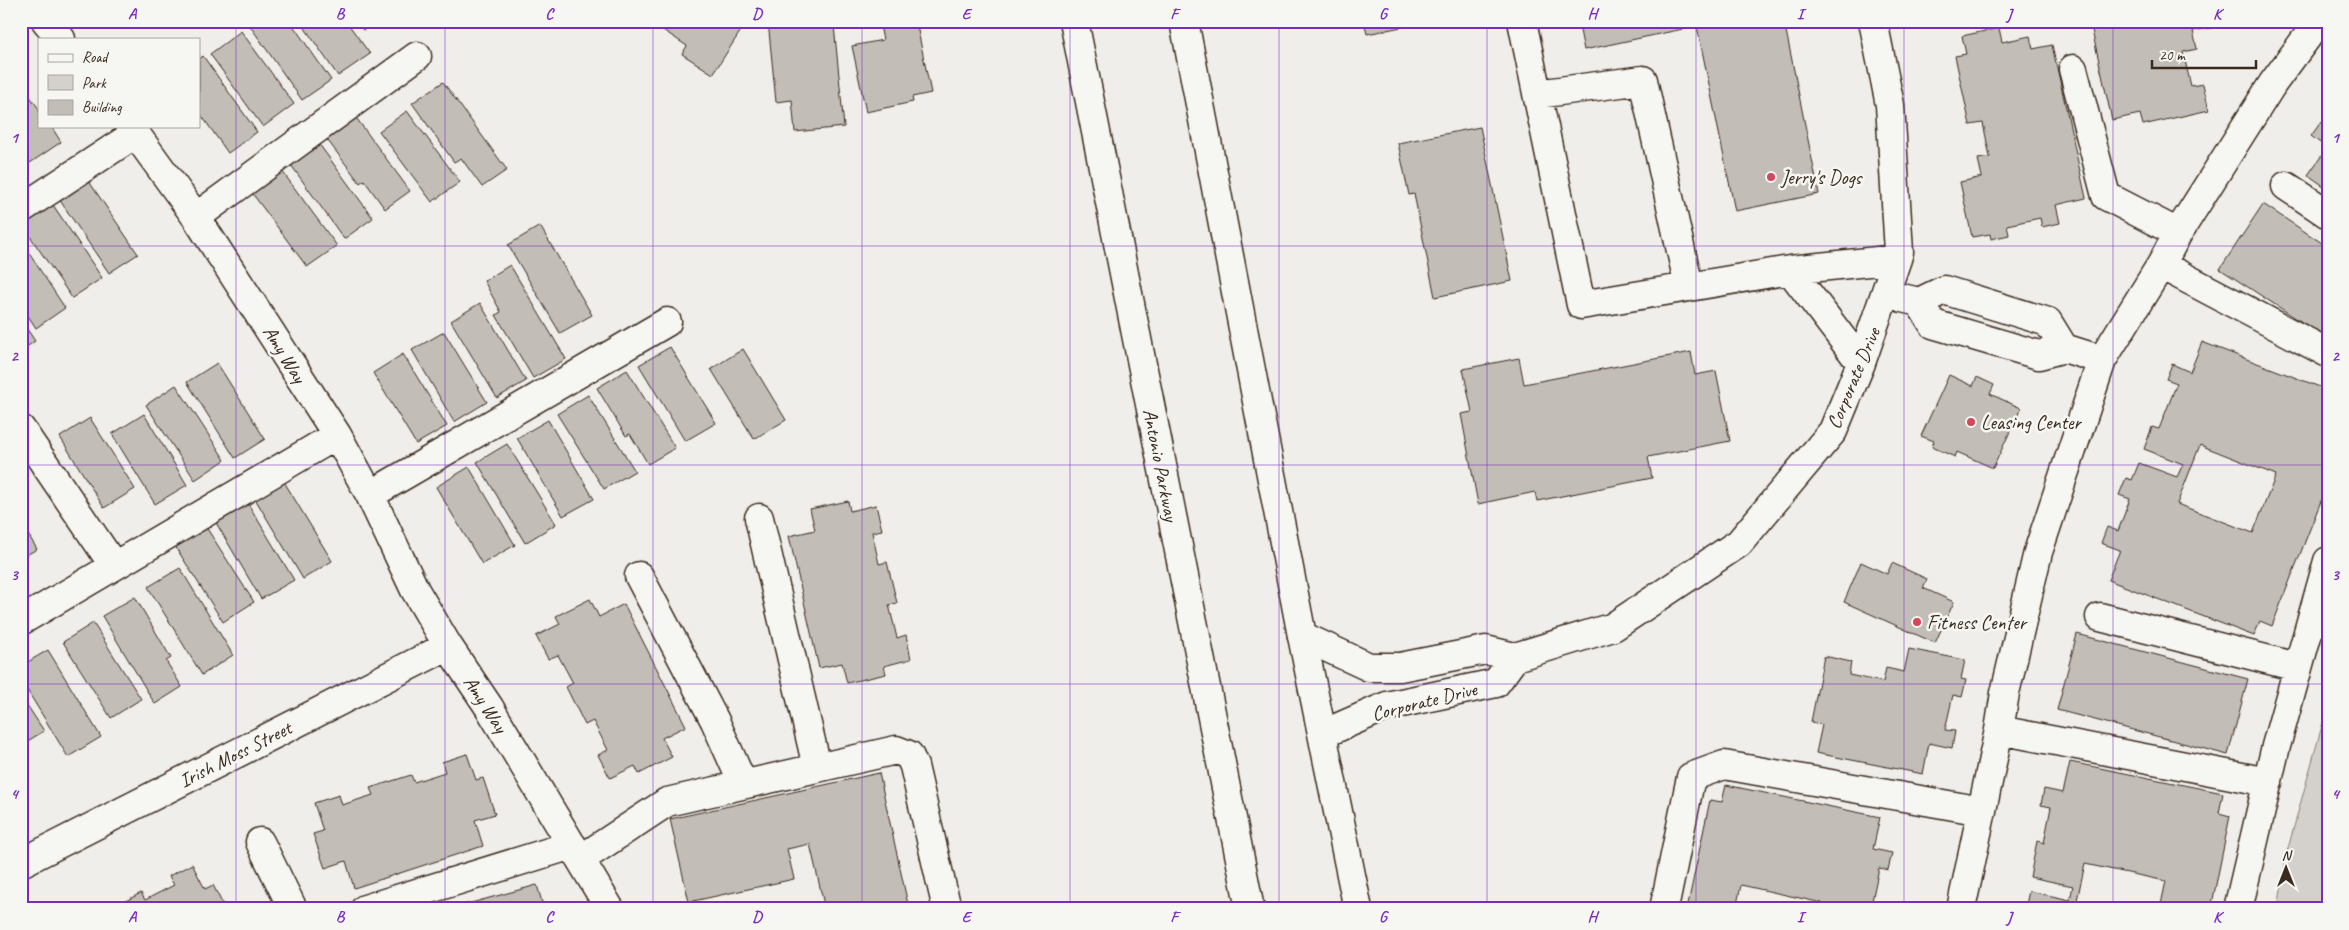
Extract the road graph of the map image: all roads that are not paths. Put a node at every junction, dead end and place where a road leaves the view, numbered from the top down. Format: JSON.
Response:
{"nodes":[{"id":1,"x":46,"y":21,"type":"edge"},
{"id":2,"x":1074,"y":21,"type":"edge"},
{"id":3,"x":1184,"y":21,"type":"edge"},
{"id":4,"x":1522,"y":21,"type":"edge"},
{"id":5,"x":1873,"y":21,"type":"edge"},
{"id":6,"x":2319,"y":21,"type":"edge"},
{"id":7,"x":60,"y":38,"type":"edge"},
{"id":8,"x":417,"y":56,"type":"dead end"},
{"id":9,"x":2073,"y":69,"type":"dead end"},
{"id":10,"x":1537,"y":94,"type":"junction"},
{"id":11,"x":133,"y":130,"type":"edge"},
{"id":12,"x":2286,"y":186,"type":"dead end"},
{"id":13,"x":21,"y":208,"type":"edge"},
{"id":14,"x":2328,"y":214,"type":"edge"},
{"id":15,"x":196,"y":217,"type":"junction"},
{"id":16,"x":2178,"y":233,"type":"junction"},
{"id":17,"x":1897,"y":260,"type":"junction"},
{"id":18,"x":2162,"y":265,"type":"junction"},
{"id":19,"x":1790,"y":270,"type":"junction"},
{"id":20,"x":1689,"y":287,"type":"junction"},
{"id":21,"x":1886,"y":294,"type":"junction"},
{"id":22,"x":667,"y":322,"type":"dead end"},
{"id":23,"x":2328,"y":353,"type":"edge"},
{"id":24,"x":2102,"y":360,"type":"junction"},
{"id":25,"x":1861,"y":363,"type":"junction"},
{"id":26,"x":21,"y":429,"type":"edge"},
{"id":27,"x":337,"y":435,"type":"junction"},
{"id":28,"x":370,"y":495,"type":"junction"},
{"id":29,"x":759,"y":518,"type":"dead end"},
{"id":30,"x":2328,"y":561,"type":"edge"},
{"id":31,"x":114,"y":566,"type":"junction"},
{"id":32,"x":639,"y":576,"type":"dead end"},
{"id":33,"x":2100,"y":617,"type":"dead end"},
{"id":34,"x":21,"y":621,"type":"edge"},
{"id":35,"x":1302,"y":636,"type":"junction"},
{"id":36,"x":448,"y":646,"type":"junction"},
{"id":37,"x":1515,"y":657,"type":"junction"},
{"id":38,"x":2296,"y":667,"type":"junction"},
{"id":39,"x":1999,"y":730,"type":"junction"},
{"id":40,"x":1323,"y":734,"type":"junction"},
{"id":41,"x":816,"y":768,"type":"junction"},
{"id":42,"x":2268,"y":782,"type":"junction"},
{"id":43,"x":743,"y":784,"type":"junction"},
{"id":44,"x":1982,"y":811,"type":"junction"},
{"id":45,"x":260,"y":842,"type":"dead end"},
{"id":46,"x":577,"y":852,"type":"junction"},
{"id":47,"x":21,"y":863,"type":"edge"},
{"id":48,"x":293,"y":909,"type":"edge"},
{"id":49,"x":365,"y":909,"type":"edge"},
{"id":50,"x":610,"y":909,"type":"edge"},
{"id":51,"x":947,"y":909,"type":"edge"},
{"id":52,"x":1250,"y":909,"type":"edge"},
{"id":53,"x":1358,"y":909,"type":"edge"},
{"id":54,"x":1664,"y":909,"type":"edge"},
{"id":55,"x":1961,"y":909,"type":"edge"},
{"id":56,"x":2238,"y":909,"type":"edge"}],
"edges":[{"from":1,"to":7,"type":"street"},
{"from":2,"to":52,"type":"street","name":"Antonio Parkway"},
{"from":3,"to":35,"type":"street"},
{"from":4,"to":10,"type":"street"},
{"from":5,"to":17,"type":"street","name":"Corporate Drive"},
{"from":6,"to":16,"type":"street"},
{"from":8,"to":15,"type":"street"},
{"from":9,"to":16,"type":"street"},
{"from":10,"to":20,"type":"street"},
{"from":10,"to":20,"type":"street"},
{"from":11,"to":13,"type":"street"},
{"from":11,"to":15,"type":"street","name":"Amy Way"},
{"from":12,"to":14,"type":"street"},
{"from":15,"to":27,"type":"street","name":"Amy Way"},
{"from":16,"to":18,"type":"street"},
{"from":17,"to":19,"type":"street"},
{"from":17,"to":21,"type":"street","name":"Corporate Drive"},
{"from":18,"to":23,"type":"street"},
{"from":18,"to":24,"type":"street"},
{"from":19,"to":20,"type":"street"},
{"from":19,"to":25,"type":"street"},
{"from":21,"to":24,"type":"street"},
{"from":21,"to":25,"type":"street","name":"Corporate Drive"},
{"from":22,"to":28,"type":"street"},
{"from":24,"to":39,"type":"street"},
{"from":25,"to":37,"type":"street","name":"Corporate Drive"},
{"from":26,"to":31,"type":"street"},
{"from":27,"to":28,"type":"street","name":"Amy Way"},
{"from":27,"to":31,"type":"street"},
{"from":28,"to":36,"type":"street","name":"Amy Way"},
{"from":29,"to":41,"type":"street"},
{"from":30,"to":38,"type":"street"},
{"from":31,"to":34,"type":"street"},
{"from":32,"to":43,"type":"street"},
{"from":33,"to":38,"type":"street"},
{"from":35,"to":37,"type":"street","name":"Corporate Drive"},
{"from":35,"to":40,"type":"street"},
{"from":36,"to":46,"type":"street","name":"Amy Way"},
{"from":36,"to":47,"type":"street","name":"Irish Moss Street"},
{"from":37,"to":40,"type":"street","name":"Corporate Drive"},
{"from":38,"to":42,"type":"street"},
{"from":39,"to":42,"type":"street"},
{"from":39,"to":44,"type":"street"},
{"from":40,"to":53,"type":"street"},
{"from":41,"to":43,"type":"street"},
{"from":41,"to":51,"type":"street"},
{"from":42,"to":56,"type":"street"},
{"from":43,"to":46,"type":"street"},
{"from":44,"to":54,"type":"street"},
{"from":44,"to":55,"type":"street"},
{"from":45,"to":48,"type":"street"},
{"from":46,"to":49,"type":"street"},
{"from":46,"to":50,"type":"street","name":"Amy Way"}]}
